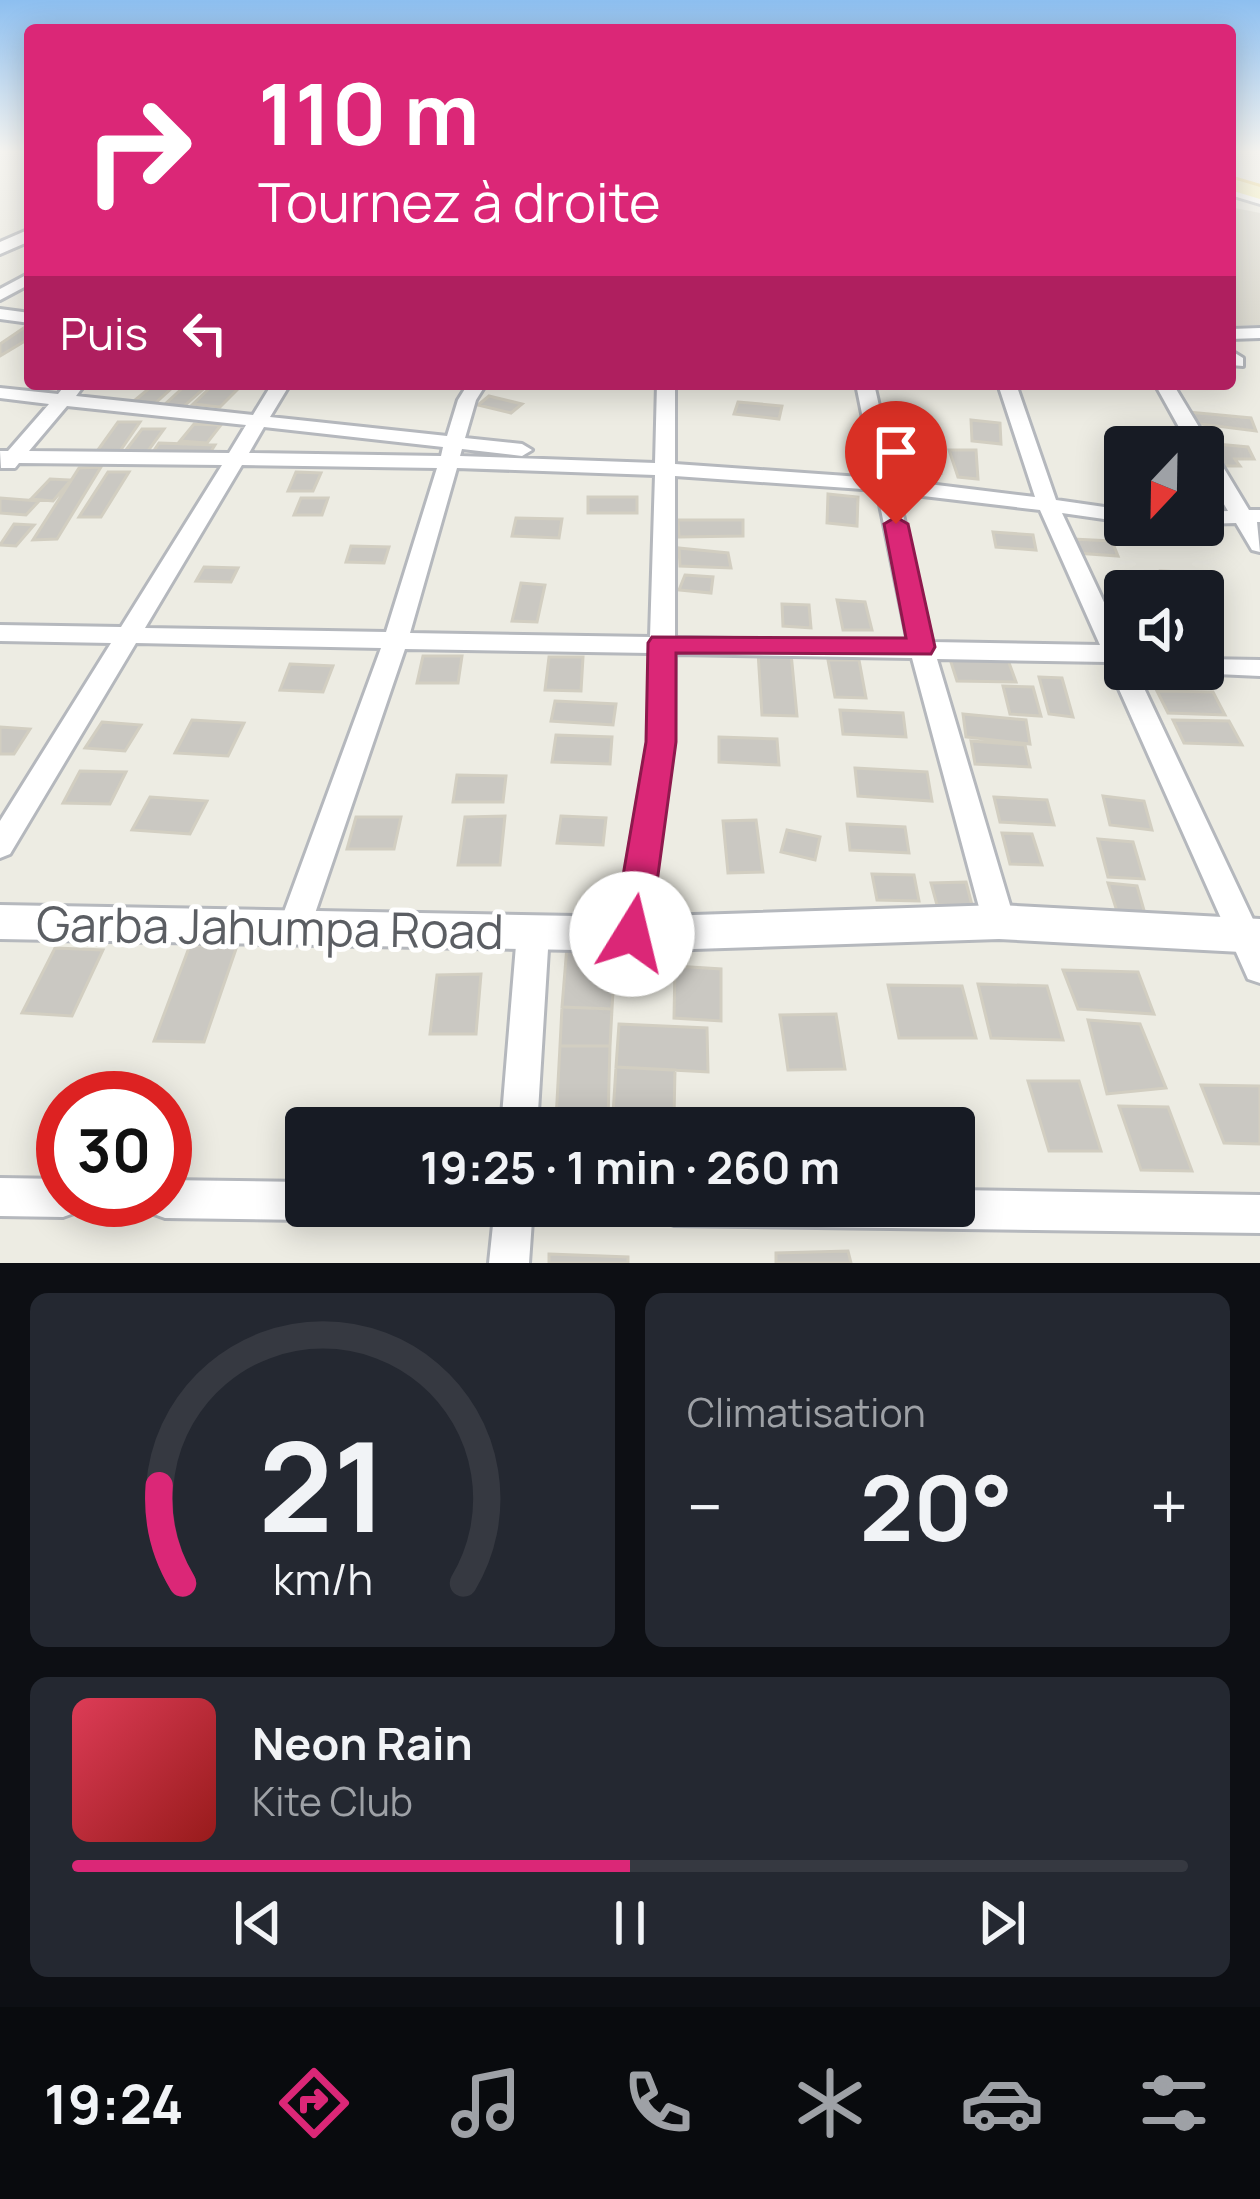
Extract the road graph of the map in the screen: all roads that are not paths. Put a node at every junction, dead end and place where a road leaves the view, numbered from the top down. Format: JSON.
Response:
{"nodes":[{"id":1,"x":277,"y":390,"type":"edge"},
{"id":2,"x":473,"y":390,"type":"edge"},
{"id":3,"x":666,"y":390,"type":"edge"},
{"id":4,"x":866,"y":390,"type":"edge"},
{"id":5,"x":1009,"y":390,"type":"edge"},
{"id":6,"x":1167,"y":390,"type":"edge"},
{"id":7,"x":69,"y":392,"type":"edge"},
{"id":8,"x":0,"y":393,"type":"edge"},
{"id":9,"x":258,"y":420,"type":"junction"},
{"id":10,"x":1188,"y":426,"type":"edge"},
{"id":11,"x":453,"y":452,"type":"junction"},
{"id":12,"x":232,"y":460,"type":"junction"},
{"id":13,"x":5,"y":462,"type":"edge"},
{"id":14,"x":662,"y":465,"type":"junction"},
{"id":15,"x":1224,"y":481,"type":"edge"},
{"id":16,"x":888,"y":483,"type":"junction"},
{"id":17,"x":1048,"y":502,"type":"junction"},
{"id":18,"x":1104,"y":512,"type":"edge"},
{"id":19,"x":1250,"y":516,"type":"edge"},
{"id":20,"x":1260,"y":545,"type":"edge"},
{"id":21,"x":1104,"y":627,"type":"edge"},
{"id":22,"x":0,"y":634,"type":"edge"},
{"id":23,"x":132,"y":635,"type":"junction"},
{"id":24,"x":396,"y":640,"type":"junction"},
{"id":25,"x":662,"y":643,"type":"junction"},
{"id":26,"x":921,"y":647,"type":"junction"},
{"id":27,"x":1104,"y":659,"type":"edge"},
{"id":28,"x":1224,"y":667,"type":"edge"},
{"id":29,"x":1260,"y":668,"type":"edge"},
{"id":30,"x":1133,"y":690,"type":"edge"},
{"id":31,"x":0,"y":846,"type":"edge"},
{"id":32,"x":0,"y":922,"type":"edge"},
{"id":33,"x":999,"y":922,"type":"junction"},
{"id":34,"x":293,"y":931,"type":"junction"},
{"id":35,"x":533,"y":933,"type":"junction"},
{"id":36,"x":632,"y":934,"type":"junction"},
{"id":37,"x":1254,"y":946,"type":"edge"},
{"id":38,"x":521,"y":1107,"type":"edge"},
{"id":39,"x":0,"y":1197,"type":"edge"},
{"id":40,"x":36,"y":1198,"type":"edge"},
{"id":41,"x":192,"y":1199,"type":"edge"},
{"id":42,"x":285,"y":1201,"type":"edge"},
{"id":43,"x":975,"y":1210,"type":"edge"},
{"id":44,"x":1260,"y":1214,"type":"edge"},
{"id":45,"x":512,"y":1227,"type":"edge"},
{"id":46,"x":509,"y":1263,"type":"edge"}],
"edges":[{"from":1,"to":9,"type":"street"},
{"from":2,"to":11,"type":"street"},
{"from":3,"to":14,"type":"street"},
{"from":4,"to":16,"type":"street"},
{"from":5,"to":17,"type":"street"},
{"from":6,"to":10,"type":"street"},
{"from":7,"to":8,"type":"street"},
{"from":7,"to":9,"type":"street"},
{"from":7,"to":13,"type":"street"},
{"from":9,"to":11,"type":"street"},
{"from":9,"to":12,"type":"street"},
{"from":11,"to":12,"type":"street"},
{"from":11,"to":14,"type":"street"},
{"from":11,"to":24,"type":"street"},
{"from":12,"to":13,"type":"street"},
{"from":12,"to":23,"type":"street"},
{"from":14,"to":16,"type":"street"},
{"from":14,"to":25,"type":"street"},
{"from":15,"to":19,"type":"street"},
{"from":16,"to":17,"type":"street"},
{"from":16,"to":26,"type":"street"},
{"from":17,"to":18,"type":"street"},
{"from":17,"to":21,"type":"street"},
{"from":19,"to":20,"type":"street"},
{"from":22,"to":23,"type":"street"},
{"from":23,"to":24,"type":"street"},
{"from":23,"to":31,"type":"street"},
{"from":24,"to":25,"type":"street"},
{"from":24,"to":34,"type":"street"},
{"from":25,"to":26,"type":"street"},
{"from":25,"to":36,"type":"street"},
{"from":26,"to":27,"type":"street"},
{"from":26,"to":33,"type":"street"},
{"from":28,"to":29,"type":"street"},
{"from":30,"to":37,"type":"street"},
{"from":32,"to":34,"type":"street","name":"Garba Jahumpa Road"},
{"from":33,"to":36,"type":"street","name":"Garba Jahumpa Road"},
{"from":33,"to":37,"type":"street","name":"Garba Jahumpa Road"},
{"from":34,"to":35,"type":"street","name":"Garba Jahumpa Road"},
{"from":35,"to":36,"type":"street","name":"Garba Jahumpa Road"},
{"from":35,"to":38,"type":"street"},
{"from":39,"to":40,"type":"street"},
{"from":41,"to":42,"type":"street"},
{"from":43,"to":44,"type":"street"},
{"from":45,"to":46,"type":"street"}]}
